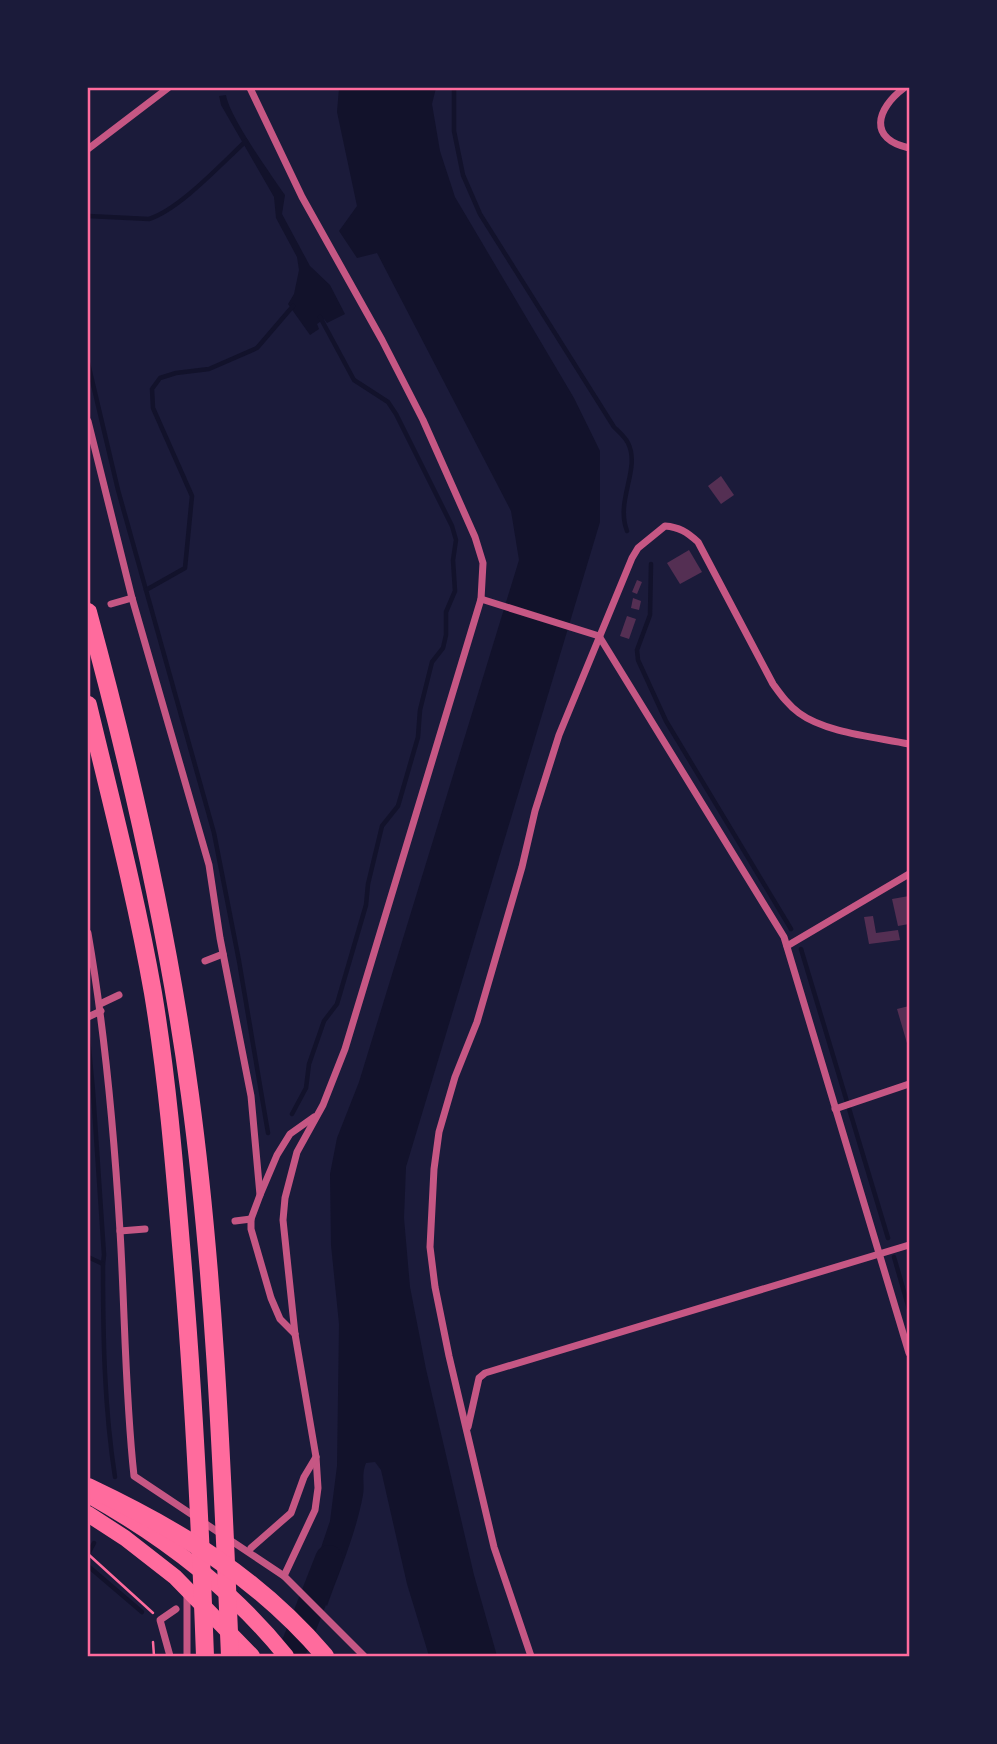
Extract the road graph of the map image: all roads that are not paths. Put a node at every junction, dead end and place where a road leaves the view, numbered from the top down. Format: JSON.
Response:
{"nodes":[{"id":1,"x":168,"y":88,"type":"edge"},
{"id":2,"x":250,"y":88,"type":"edge"},
{"id":3,"x":904,"y":88,"type":"edge"},
{"id":4,"x":909,"y":148,"type":"edge"},
{"id":5,"x":88,"y":149,"type":"edge"},
{"id":6,"x":88,"y":421,"type":"edge"},
{"id":7,"x":132,"y":598,"type":"junction"},
{"id":8,"x":481,"y":599,"type":"junction"},
{"id":9,"x":111,"y":604,"type":"dead end"},
{"id":10,"x":88,"y":612,"type":"edge"},
{"id":11,"x":598,"y":636,"type":"junction"},
{"id":12,"x":88,"y":705,"type":"edge"},
{"id":13,"x":909,"y":744,"type":"edge"},
{"id":14,"x":909,"y":874,"type":"edge"},
{"id":15,"x":88,"y":933,"type":"edge"},
{"id":16,"x":788,"y":946,"type":"junction"},
{"id":17,"x":223,"y":954,"type":"junction"},
{"id":18,"x":205,"y":961,"type":"dead end"},
{"id":19,"x":119,"y":995,"type":"dead end"},
{"id":20,"x":95,"y":1011,"type":"edge"},
{"id":21,"x":909,"y":1084,"type":"edge"},
{"id":22,"x":839,"y":1108,"type":"junction"},
{"id":23,"x":317,"y":1115,"type":"junction"},
{"id":24,"x":260,"y":1195,"type":"junction"},
{"id":25,"x":251,"y":1219,"type":"junction"},
{"id":26,"x":235,"y":1221,"type":"dead end"},
{"id":27,"x":145,"y":1229,"type":"dead end"},
{"id":28,"x":120,"y":1231,"type":"junction"},
{"id":29,"x":909,"y":1245,"type":"edge"},
{"id":30,"x":880,"y":1254,"type":"junction"},
{"id":31,"x":295,"y":1334,"type":"junction"},
{"id":32,"x":909,"y":1353,"type":"edge"},
{"id":33,"x":467,"y":1431,"type":"junction"},
{"id":34,"x":316,"y":1457,"type":"junction"},
{"id":35,"x":88,"y":1487,"type":"edge"},
{"id":36,"x":88,"y":1495,"type":"edge"},
{"id":37,"x":88,"y":1514,"type":"edge"},
{"id":38,"x":251,"y":1548,"type":"dead end"},
{"id":39,"x":284,"y":1576,"type":"junction"},
{"id":40,"x":187,"y":1588,"type":"junction"},
{"id":41,"x":176,"y":1609,"type":"dead end"},
{"id":42,"x":323,"y":1655,"type":"edge"},
{"id":43,"x":170,"y":1657,"type":"edge"},
{"id":44,"x":187,"y":1657,"type":"edge"},
{"id":45,"x":205,"y":1657,"type":"edge"},
{"id":46,"x":230,"y":1657,"type":"edge"},
{"id":47,"x":252,"y":1657,"type":"edge"},
{"id":48,"x":286,"y":1657,"type":"edge"},
{"id":49,"x":363,"y":1657,"type":"edge"},
{"id":50,"x":531,"y":1657,"type":"edge"}],
"edges":[{"from":1,"to":5,"type":"street"},
{"from":2,"to":8,"type":"street"},
{"from":3,"to":4,"type":"street"},
{"from":6,"to":7,"type":"street"},
{"from":7,"to":9,"type":"street"},
{"from":7,"to":17,"type":"street"},
{"from":8,"to":11,"type":"street"},
{"from":8,"to":23,"type":"street"},
{"from":10,"to":46,"type":"highway"},
{"from":11,"to":13,"type":"street"},
{"from":11,"to":16,"type":"street"},
{"from":11,"to":33,"type":"street"},
{"from":12,"to":45,"type":"highway"},
{"from":14,"to":16,"type":"street"},
{"from":15,"to":20,"type":"street"},
{"from":16,"to":22,"type":"street"},
{"from":17,"to":18,"type":"street"},
{"from":17,"to":24,"type":"street"},
{"from":19,"to":20,"type":"street"},
{"from":20,"to":28,"type":"street"},
{"from":21,"to":22,"type":"street"},
{"from":22,"to":30,"type":"street"},
{"from":23,"to":24,"type":"street"},
{"from":23,"to":31,"type":"street"},
{"from":24,"to":25,"type":"street"},
{"from":25,"to":26,"type":"street"},
{"from":25,"to":31,"type":"street"},
{"from":27,"to":28,"type":"street"},
{"from":28,"to":39,"type":"street"},
{"from":29,"to":30,"type":"street"},
{"from":30,"to":32,"type":"street"},
{"from":30,"to":33,"type":"street"},
{"from":31,"to":34,"type":"street"},
{"from":33,"to":50,"type":"street"},
{"from":34,"to":38,"type":"street"},
{"from":34,"to":39,"type":"street"},
{"from":35,"to":42,"type":"highway"},
{"from":36,"to":48,"type":"highway"},
{"from":37,"to":40,"type":"highway"},
{"from":39,"to":49,"type":"street"},
{"from":40,"to":44,"type":"street"},
{"from":40,"to":47,"type":"highway"},
{"from":41,"to":43,"type":"street"}]}
